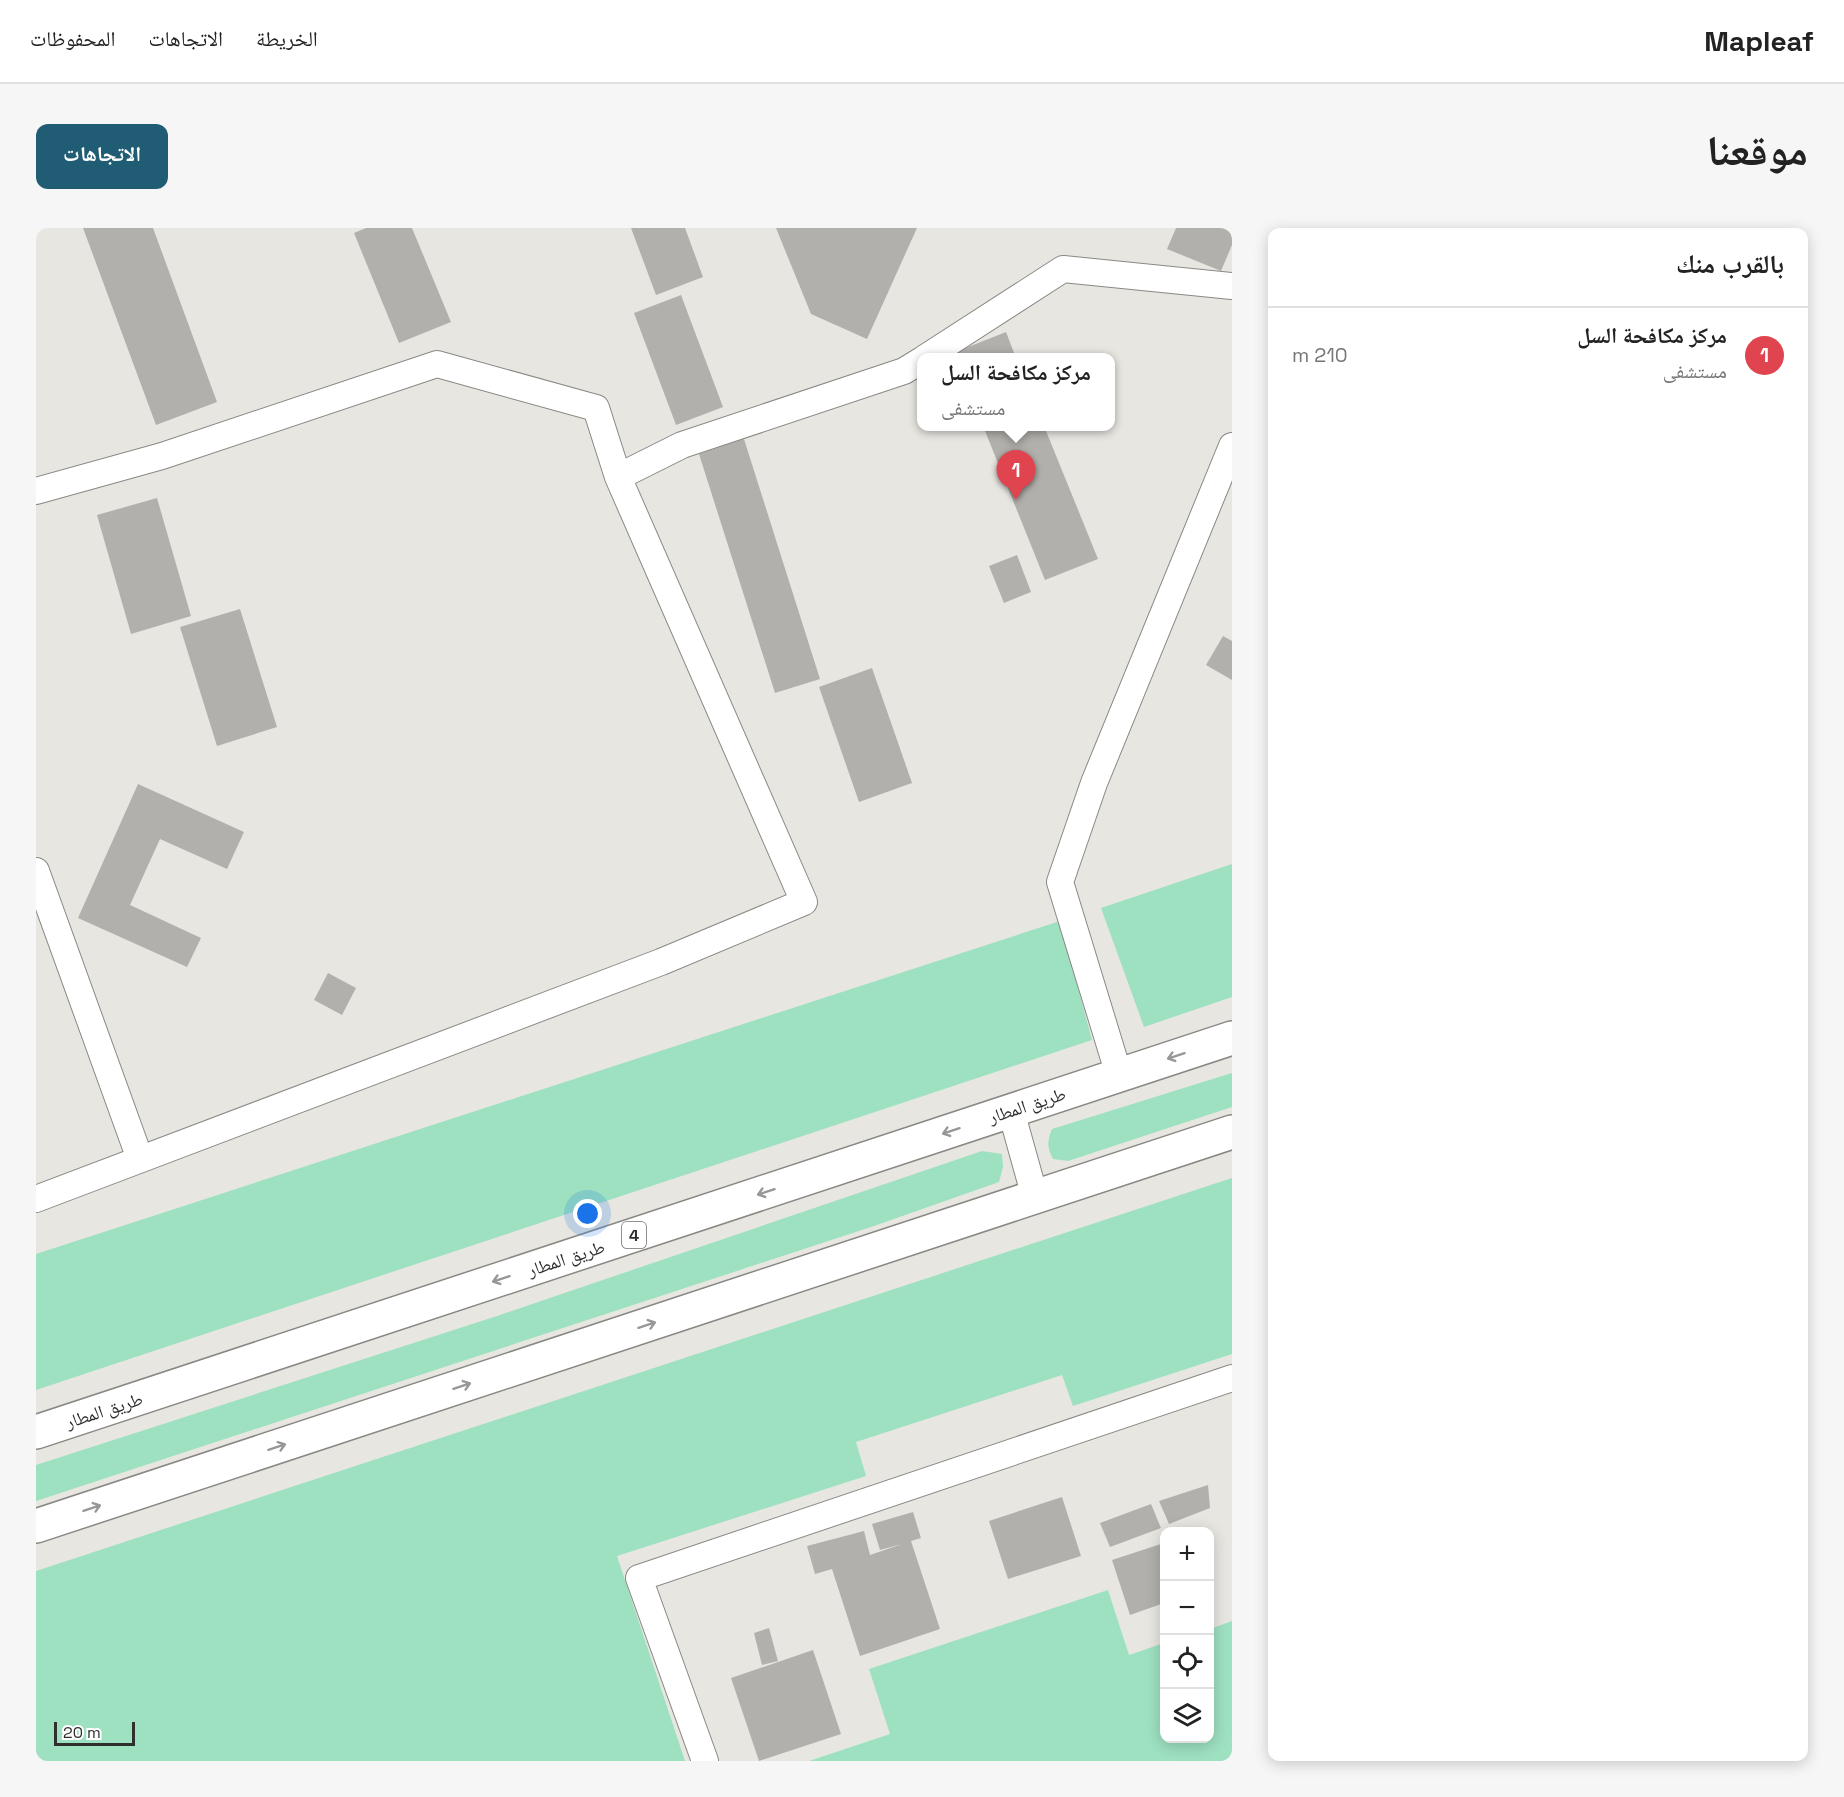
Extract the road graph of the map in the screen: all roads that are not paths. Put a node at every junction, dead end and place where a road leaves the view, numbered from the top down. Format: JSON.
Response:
{"nodes":[{"id":1,"x":1232,"y":286,"type":"edge"},
{"id":2,"x":932,"y":353,"type":"edge"},
{"id":3,"x":917,"y":363,"type":"edge"},
{"id":4,"x":1232,"y":446,"type":"edge"},
{"id":5,"x":618,"y":477,"type":"junction"},
{"id":6,"x":36,"y":491,"type":"edge"},
{"id":7,"x":36,"y":871,"type":"edge"},
{"id":8,"x":1232,"y":1038,"type":"edge"},
{"id":9,"x":1119,"y":1075,"type":"junction"},
{"id":10,"x":1011,"y":1111,"type":"junction"},
{"id":11,"x":1232,"y":1132,"type":"edge"},
{"id":12,"x":140,"y":1160,"type":"junction"},
{"id":13,"x":1035,"y":1197,"type":"junction"},
{"id":14,"x":36,"y":1199,"type":"edge"},
{"id":15,"x":1232,"y":1378,"type":"edge"},
{"id":16,"x":36,"y":1432,"type":"edge"},
{"id":17,"x":36,"y":1526,"type":"edge"},
{"id":18,"x":705,"y":1761,"type":"edge"}],
"edges":[{"from":1,"to":2,"type":"street"},
{"from":3,"to":5,"type":"street"},
{"from":4,"to":9,"type":"street"},
{"from":5,"to":6,"type":"street"},
{"from":5,"to":12,"type":"street"},
{"from":7,"to":12,"type":"street"},
{"from":8,"to":9,"type":"highway","name":"طريق المطار","number":"4","one_way":true},
{"from":9,"to":10,"type":"highway","name":"طريق المطار","number":"4"},
{"from":10,"to":13,"type":"street"},
{"from":10,"to":16,"type":"highway","name":"طريق المطار","number":"4","one_way":true},
{"from":11,"to":13,"type":"highway"},
{"from":12,"to":14,"type":"street"},
{"from":17,"to":13,"type":"highway","one_way":true},
{"from":15,"to":18,"type":"street"}]}
